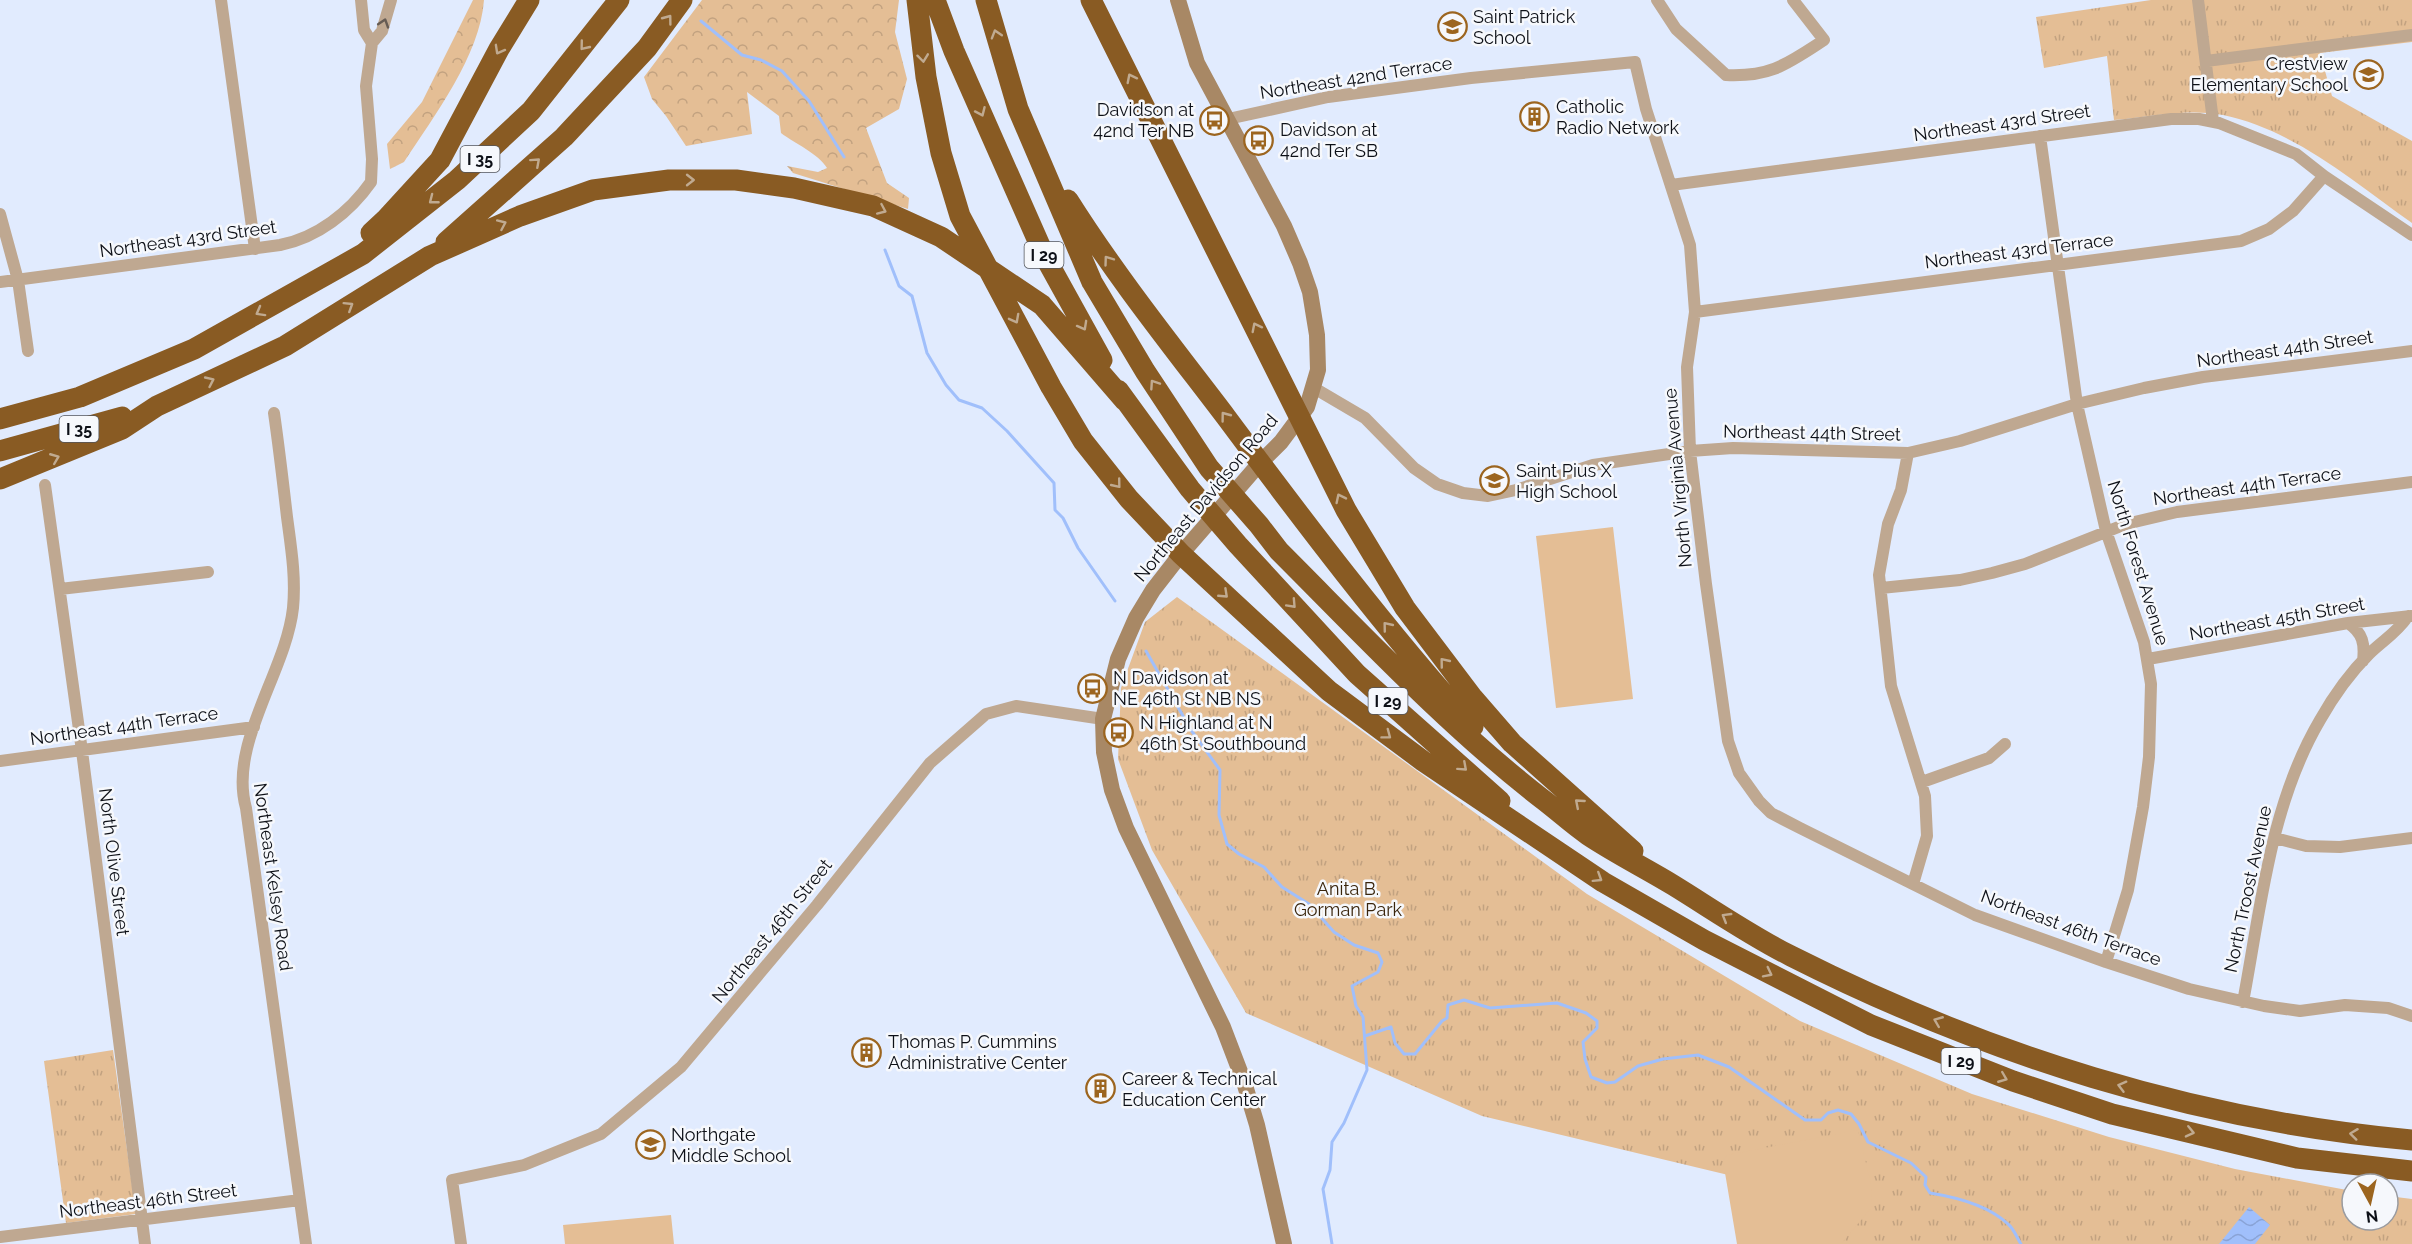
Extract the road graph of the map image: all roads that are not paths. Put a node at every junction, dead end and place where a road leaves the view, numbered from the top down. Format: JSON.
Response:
{"nodes":[{"id":1,"x":221,"y":0,"type":"edge"},
{"id":2,"x":361,"y":0,"type":"edge"},
{"id":3,"x":391,"y":0,"type":"edge"},
{"id":4,"x":529,"y":0,"type":"edge"},
{"id":5,"x":619,"y":0,"type":"edge"},
{"id":6,"x":682,"y":0,"type":"edge"},
{"id":7,"x":917,"y":0,"type":"edge"},
{"id":8,"x":935,"y":0,"type":"edge"},
{"id":9,"x":986,"y":0,"type":"edge"},
{"id":10,"x":1091,"y":0,"type":"edge"},
{"id":11,"x":1178,"y":0,"type":"edge"},
{"id":12,"x":1658,"y":0,"type":"edge"},
{"id":13,"x":1793,"y":0,"type":"edge"},
{"id":14,"x":2198,"y":0,"type":"edge"},
{"id":15,"x":2412,"y":35,"type":"edge"},
{"id":16,"x":372,"y":43,"type":"junction"},
{"id":17,"x":2206,"y":61,"type":"junction"},
{"id":18,"x":1635,"y":62,"type":"joint"},
{"id":19,"x":1018,"y":109,"type":"junction"},
{"id":20,"x":1228,"y":119,"type":"junction"},
{"id":21,"x":2213,"y":121,"type":"junction"},
{"id":22,"x":2040,"y":136,"type":"junction"},
{"id":23,"x":2324,"y":176,"type":"junction"},
{"id":24,"x":1671,"y":185,"type":"junction"},
{"id":25,"x":0,"y":214,"type":"edge"},
{"id":26,"x":2412,"y":235,"type":"edge"},
{"id":27,"x":255,"y":249,"type":"junction"},
{"id":28,"x":430,"y":256,"type":"junction"},
{"id":29,"x":2056,"y":264,"type":"junction"},
{"id":30,"x":18,"y":280,"type":"junction"},
{"id":31,"x":0,"y":282,"type":"edge"},
{"id":32,"x":311,"y":283,"type":"junction"},
{"id":33,"x":1695,"y":312,"type":"junction"},
{"id":34,"x":28,"y":351,"type":"dead end"},
{"id":35,"x":2412,"y":351,"type":"edge"},
{"id":36,"x":1314,"y":388,"type":"junction"},
{"id":37,"x":80,"y":397,"type":"junction"},
{"id":38,"x":1125,"y":401,"type":"junction"},
{"id":39,"x":0,"y":405,"type":"edge"},
{"id":40,"x":2077,"y":405,"type":"junction"},
{"id":41,"x":157,"y":406,"type":"junction"},
{"id":42,"x":274,"y":413,"type":"dead end"},
{"id":43,"x":0,"y":419,"type":"edge"},
{"id":44,"x":0,"y":451,"type":"edge"},
{"id":45,"x":1690,"y":451,"type":"junction"},
{"id":46,"x":1908,"y":453,"type":"junction"},
{"id":47,"x":1260,"y":463,"type":"junction"},
{"id":48,"x":0,"y":479,"type":"edge"},
{"id":49,"x":2412,"y":482,"type":"edge"},
{"id":50,"x":45,"y":485,"type":"dead end"},
{"id":51,"x":2106,"y":531,"type":"junction"},
{"id":52,"x":1182,"y":554,"type":"junction"},
{"id":53,"x":208,"y":572,"type":"dead end"},
{"id":54,"x":1881,"y":588,"type":"junction"},
{"id":55,"x":60,"y":589,"type":"junction"},
{"id":56,"x":2410,"y":616,"type":"edge"},
{"id":57,"x":2348,"y":623,"type":"junction"},
{"id":58,"x":2148,"y":659,"type":"junction"},
{"id":59,"x":2363,"y":661,"type":"junction"},
{"id":60,"x":1103,"y":719,"type":"junction"},
{"id":61,"x":254,"y":727,"type":"junction"},
{"id":62,"x":2006,"y":744,"type":"dead end"},
{"id":63,"x":82,"y":751,"type":"junction"},
{"id":64,"x":0,"y":761,"type":"edge"},
{"id":65,"x":1503,"y":769,"type":"junction"},
{"id":66,"x":1922,"y":782,"type":"junction"},
{"id":67,"x":1747,"y":786,"type":"joint"},
{"id":68,"x":2274,"y":838,"type":"junction"},
{"id":69,"x":2412,"y":838,"type":"edge"},
{"id":70,"x":1548,"y":846,"type":"junction"},
{"id":71,"x":1670,"y":883,"type":"junction"},
{"id":72,"x":1913,"y":884,"type":"junction"},
{"id":73,"x":2106,"y":962,"type":"junction"},
{"id":74,"x":2243,"y":1002,"type":"junction"},
{"id":75,"x":2412,"y":1016,"type":"edge"},
{"id":76,"x":2412,"y":1140,"type":"edge"},
{"id":77,"x":2412,"y":1171,"type":"edge"},
{"id":78,"x":300,"y":1200,"type":"junction"},
{"id":79,"x":141,"y":1220,"type":"junction"},
{"id":80,"x":0,"y":1237,"type":"edge"},
{"id":81,"x":145,"y":1244,"type":"edge"},
{"id":82,"x":306,"y":1244,"type":"edge"},
{"id":83,"x":461,"y":1244,"type":"edge"},
{"id":84,"x":1284,"y":1244,"type":"edge"}],
"edges":[{"from":1,"to":27,"type":"street"},
{"from":2,"to":16,"type":"street"},
{"from":16,"to":3,"type":"street","one_way":true},
{"from":4,"to":32,"type":"highway","one_way":true},
{"from":5,"to":32,"type":"highway","number":"I 35","one_way":true},
{"from":28,"to":6,"type":"highway","number":"I 35","one_way":true},
{"from":7,"to":52,"type":"highway","one_way":true},
{"from":8,"to":38,"type":"highway","number":"I 29","one_way":true},
{"from":19,"to":9,"type":"highway","number":"I 29","one_way":true},
{"from":71,"to":10,"type":"highway","one_way":true},
{"from":11,"to":20,"type":"street","name":"Northeast Davidson Road"},
{"from":12,"to":13,"type":"street"},
{"from":14,"to":17,"type":"street"},
{"from":15,"to":17,"type":"street"},
{"from":16,"to":27,"type":"street","name":"Northeast 43rd Street"},
{"from":17,"to":21,"type":"street"},
{"from":18,"to":20,"type":"street","name":"Northeast 42nd Terrace"},
{"from":18,"to":24,"type":"street","name":"North Virginia Avenue"},
{"from":47,"to":19,"type":"highway","one_way":true},
{"from":65,"to":19,"type":"highway","number":"I 29","one_way":true},
{"from":20,"to":36,"type":"street","name":"Northeast Davidson Road"},
{"from":21,"to":22,"type":"street","name":"Northeast 43rd Street"},
{"from":21,"to":23,"type":"street","name":"Northeast 43rd Street"},
{"from":22,"to":24,"type":"street","name":"Northeast 43rd Street"},
{"from":22,"to":29,"type":"street","name":"North Forest Avenue"},
{"from":23,"to":26,"type":"street","name":"Northeast 43rd Street"},
{"from":23,"to":29,"type":"street","name":"Northeast 43rd Terrace"},
{"from":24,"to":33,"type":"street","name":"North Virginia Avenue"},
{"from":25,"to":30,"type":"street"},
{"from":27,"to":30,"type":"street","name":"Northeast 43rd Street"},
{"from":28,"to":38,"type":"highway","one_way":true},
{"from":41,"to":28,"type":"highway","number":"I 35","one_way":true},
{"from":29,"to":33,"type":"street","name":"Northeast 43rd Terrace"},
{"from":29,"to":40,"type":"street","name":"North Forest Avenue"},
{"from":30,"to":31,"type":"street","name":"Northeast 43rd Street"},
{"from":30,"to":34,"type":"street"},
{"from":32,"to":37,"type":"highway","number":"I 35","one_way":true},
{"from":33,"to":45,"type":"street","name":"North Virginia Avenue"},
{"from":35,"to":40,"type":"street","name":"Northeast 44th Street"},
{"from":36,"to":45,"type":"street","name":"Northeast 44th Street"},
{"from":36,"to":47,"type":"street","name":"Northeast Davidson Road"},
{"from":37,"to":39,"type":"highway"},
{"from":37,"to":43,"type":"highway","number":"I 35"},
{"from":38,"to":70,"type":"highway","number":"I 29","one_way":true},
{"from":40,"to":46,"type":"street","name":"Northeast 44th Street"},
{"from":40,"to":51,"type":"street","name":"North Forest Avenue"},
{"from":41,"to":44,"type":"highway","number":"I 35"},
{"from":48,"to":41,"type":"highway","one_way":true},
{"from":42,"to":61,"type":"street","name":"Northeast Kelsey Road"},
{"from":45,"to":46,"type":"street","name":"Northeast 44th Street"},
{"from":45,"to":67,"type":"street","name":"North Virginia Avenue"},
{"from":46,"to":54,"type":"street"},
{"from":47,"to":52,"type":"street","name":"Northeast Davidson Road"},
{"from":65,"to":47,"type":"highway","one_way":true},
{"from":49,"to":51,"type":"street","name":"Northeast 44th Terrace"},
{"from":50,"to":55,"type":"street","name":"North Olive Street"},
{"from":51,"to":54,"type":"street","name":"Northeast 44th Terrace"},
{"from":51,"to":58,"type":"street","name":"North Forest Avenue"},
{"from":52,"to":60,"type":"street","name":"Northeast Davidson Road"},
{"from":52,"to":70,"type":"highway","one_way":true},
{"from":53,"to":55,"type":"street"},
{"from":54,"to":66,"type":"street"},
{"from":55,"to":63,"type":"street","name":"North Olive Street"},
{"from":56,"to":57,"type":"street","name":"Northeast 45th Street"},
{"from":56,"to":59,"type":"street","name":"North Troost Avenue"},
{"from":57,"to":58,"type":"street","name":"Northeast 45th Street"},
{"from":57,"to":59,"type":"street"},
{"from":58,"to":73,"type":"street","name":"North Forest Avenue"},
{"from":59,"to":68,"type":"street","name":"North Troost Avenue"},
{"from":60,"to":83,"type":"street","name":"Northeast 46th Street"},
{"from":60,"to":84,"type":"street","name":"Northeast Davidson Road"},
{"from":61,"to":63,"type":"street","name":"Northeast 44th Terrace"},
{"from":61,"to":78,"type":"street","name":"Northeast Kelsey Road"},
{"from":62,"to":66,"type":"street"},
{"from":63,"to":64,"type":"street","name":"Northeast 44th Terrace"},
{"from":63,"to":79,"type":"street","name":"North Olive Street"},
{"from":65,"to":71,"type":"highway","number":"I 29"},
{"from":66,"to":72,"type":"street"},
{"from":67,"to":72,"type":"street","name":"Northeast 46th Terrace"},
{"from":68,"to":69,"type":"street"},
{"from":68,"to":74,"type":"street","name":"North Troost Avenue"},
{"from":70,"to":77,"type":"highway","number":"I 29","one_way":true},
{"from":76,"to":71,"type":"highway","number":"I 29","one_way":true},
{"from":72,"to":73,"type":"street","name":"Northeast 46th Terrace"},
{"from":73,"to":74,"type":"street","name":"Northeast 46th Terrace"},
{"from":74,"to":75,"type":"street","name":"Northeast 46th Terrace"},
{"from":78,"to":79,"type":"street","name":"Northeast 46th Street"},
{"from":78,"to":82,"type":"street","name":"Northeast Kelsey Road"},
{"from":79,"to":80,"type":"street","name":"Northeast 46th Street"},
{"from":79,"to":81,"type":"street","name":"North Olive Street"}]}
